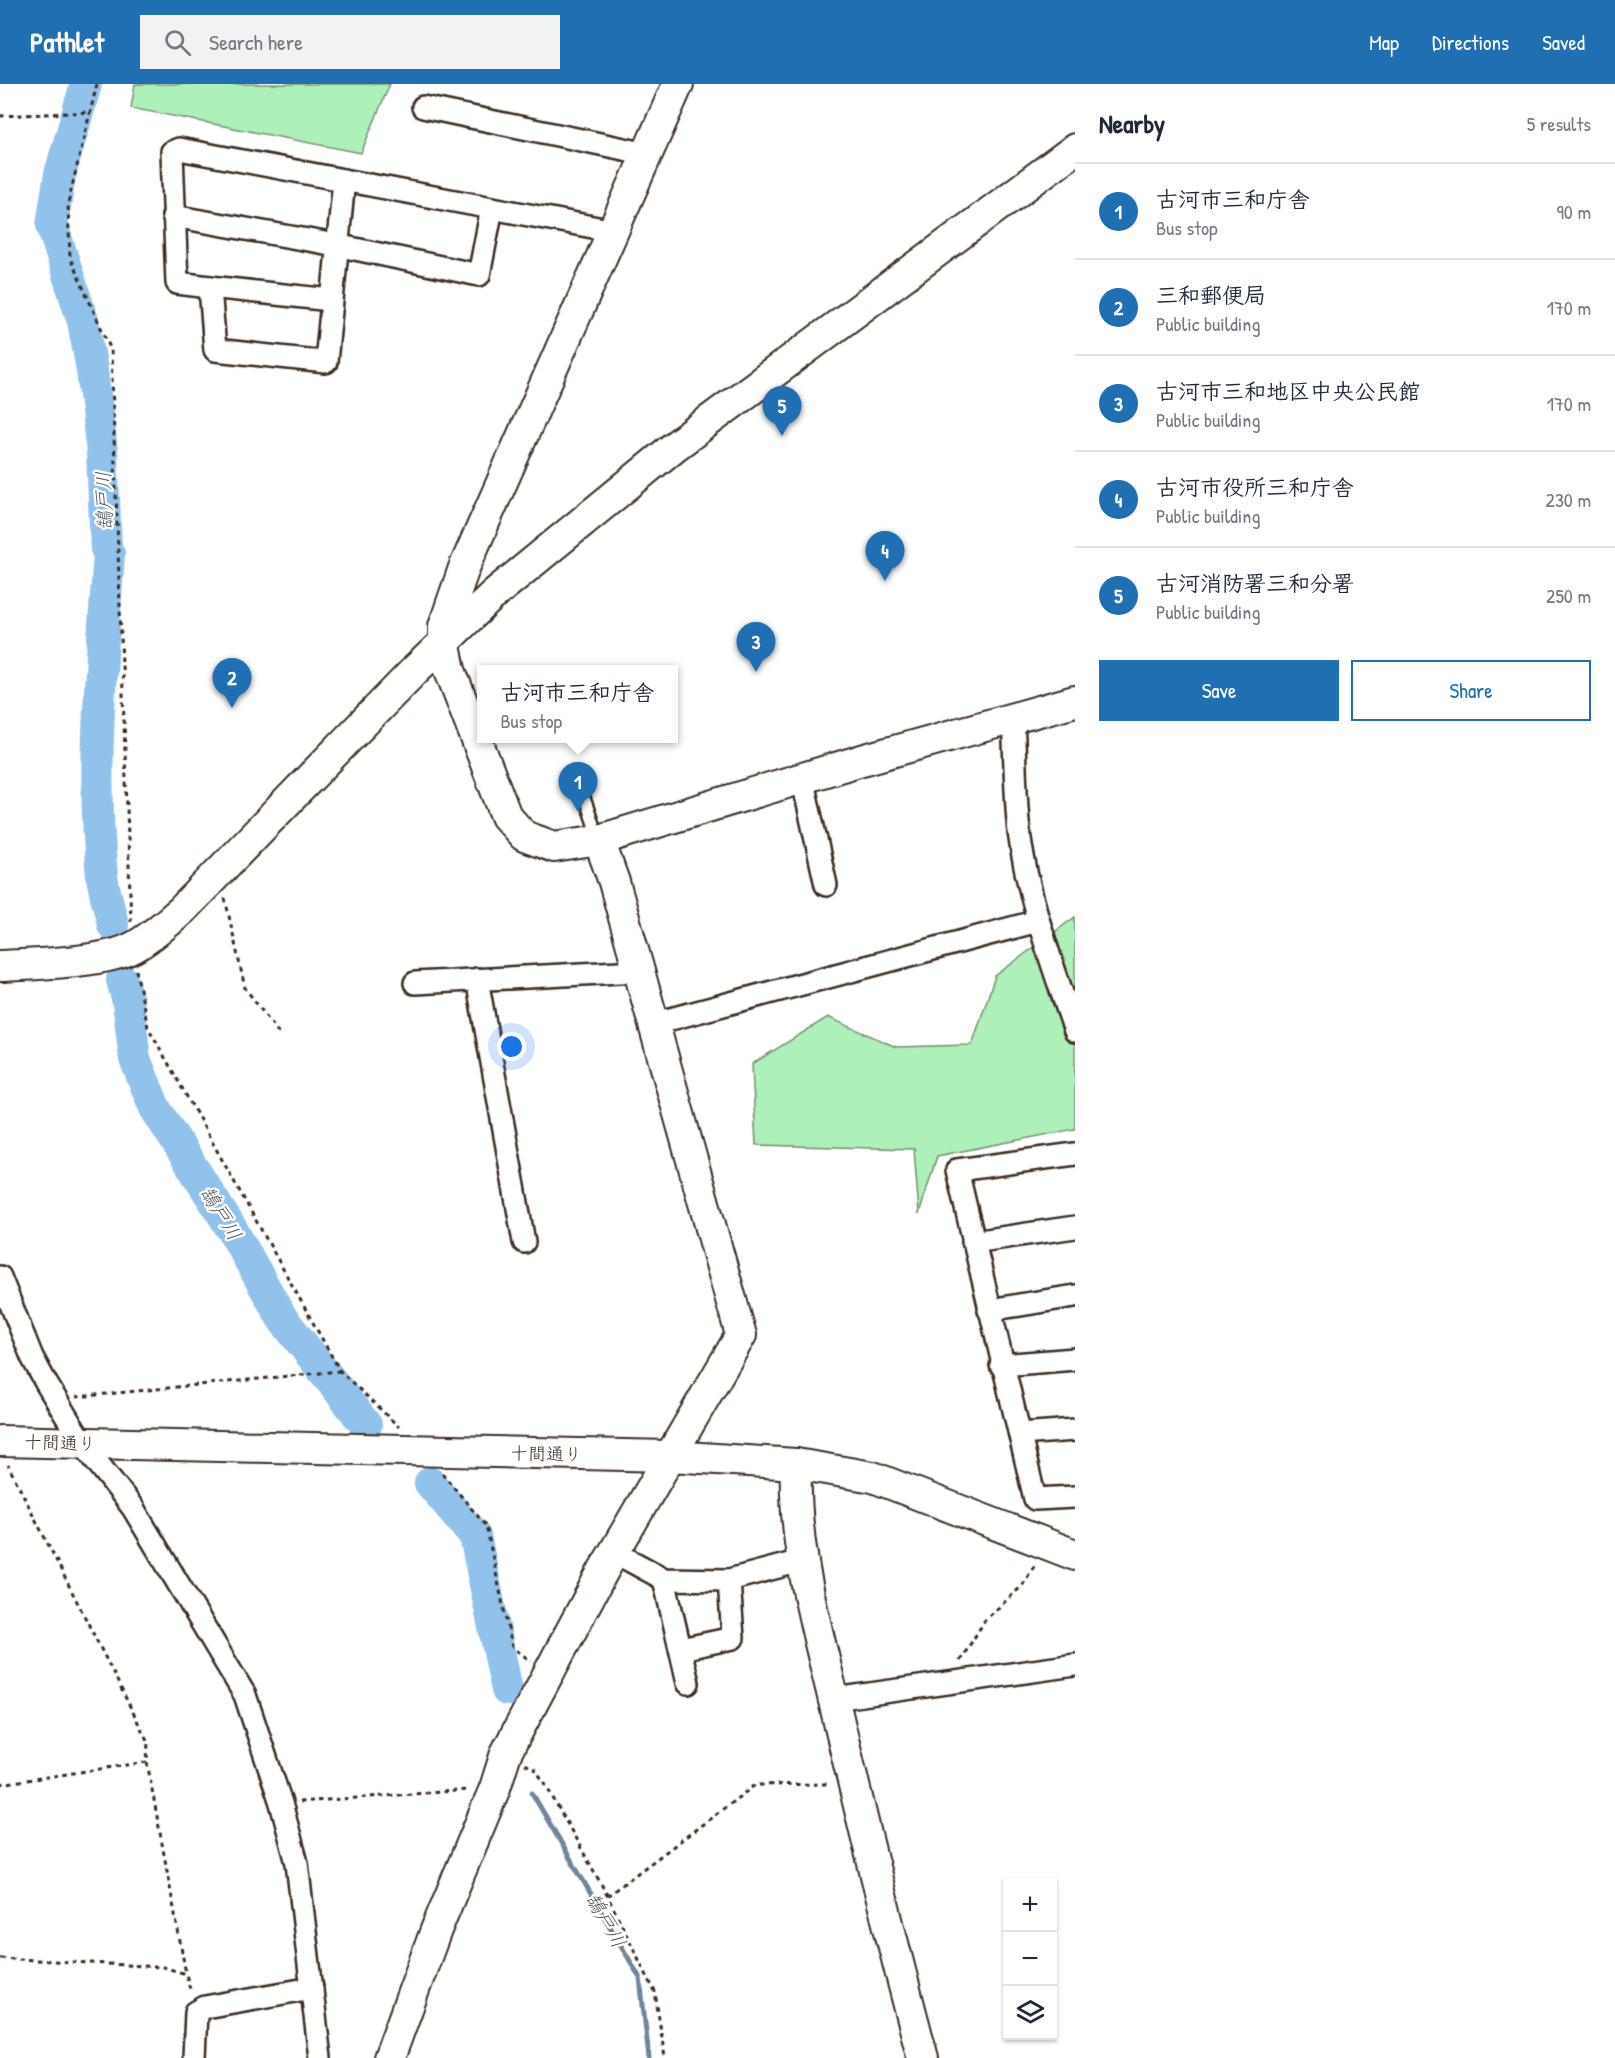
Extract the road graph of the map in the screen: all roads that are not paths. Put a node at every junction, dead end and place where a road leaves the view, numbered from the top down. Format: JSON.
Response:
{"nodes":[{"id":1,"x":678,"y":84,"type":"edge"},
{"id":2,"x":423,"y":107,"type":"dead end"},
{"id":3,"x":1075,"y":149,"type":"edge"},
{"id":4,"x":648,"y":154,"type":"junction"},
{"id":5,"x":344,"y":180,"type":"junction"},
{"id":6,"x":492,"y":208,"type":"junction"},
{"id":7,"x":173,"y":216,"type":"junction"},
{"id":8,"x":614,"y":231,"type":"junction"},
{"id":9,"x":336,"y":245,"type":"junction"},
{"id":10,"x":210,"y":287,"type":"junction"},
{"id":11,"x":331,"y":300,"type":"junction"},
{"id":12,"x":444,"y":641,"type":"junction"},
{"id":13,"x":1075,"y":701,"type":"edge"},
{"id":14,"x":1013,"y":717,"type":"junction"},
{"id":15,"x":477,"y":741,"type":"edge"},
{"id":16,"x":478,"y":743,"type":"edge"},
{"id":17,"x":802,"y":777,"type":"junction"},
{"id":18,"x":581,"y":788,"type":"dead end"},
{"id":19,"x":599,"y":840,"type":"junction"},
{"id":20,"x":826,"y":885,"type":"dead end"},
{"id":21,"x":1038,"y":921,"type":"junction"},
{"id":22,"x":0,"y":966,"type":"edge"},
{"id":23,"x":638,"y":971,"type":"junction"},
{"id":24,"x":477,"y":979,"type":"junction"},
{"id":25,"x":415,"y":982,"type":"dead end"},
{"id":26,"x":652,"y":1024,"type":"junction"},
{"id":27,"x":1075,"y":1031,"type":"edge"},
{"id":28,"x":1075,"y":1154,"type":"edge"},
{"id":29,"x":1075,"y":1227,"type":"edge"},
{"id":30,"x":524,"y":1242,"type":"dead end"},
{"id":31,"x":973,"y":1242,"type":"junction"},
{"id":32,"x":0,"y":1276,"type":"edge"},
{"id":33,"x":1075,"y":1296,"type":"edge"},
{"id":34,"x":988,"y":1310,"type":"junction"},
{"id":35,"x":1075,"y":1359,"type":"edge"},
{"id":36,"x":1001,"y":1365,"type":"junction"},
{"id":37,"x":1075,"y":1430,"type":"edge"},
{"id":38,"x":1020,"y":1434,"type":"junction"},
{"id":39,"x":83,"y":1444,"type":"junction"},
{"id":40,"x":3,"y":1450,"type":"edge"},
{"id":41,"x":670,"y":1456,"type":"junction"},
{"id":42,"x":796,"y":1464,"type":"junction"},
{"id":43,"x":1075,"y":1497,"type":"edge"},
{"id":44,"x":614,"y":1552,"type":"junction"},
{"id":45,"x":1075,"y":1555,"type":"edge"},
{"id":46,"x":801,"y":1562,"type":"junction"},
{"id":47,"x":664,"y":1579,"type":"junction"},
{"id":48,"x":729,"y":1580,"type":"junction"},
{"id":49,"x":681,"y":1649,"type":"junction"},
{"id":50,"x":1075,"y":1665,"type":"edge"},
{"id":51,"x":688,"y":1683,"type":"dead end"},
{"id":52,"x":834,"y":1699,"type":"junction"},
{"id":53,"x":312,"y":1989,"type":"junction"},
{"id":54,"x":194,"y":2058,"type":"edge"},
{"id":55,"x":320,"y":2058,"type":"edge"},
{"id":56,"x":389,"y":2058,"type":"edge"},
{"id":57,"x":923,"y":2058,"type":"edge"}],
"edges":[{"from":1,"to":4,"type":"street"},
{"from":2,"to":4,"type":"street"},
{"from":3,"to":12,"type":"street"},
{"from":4,"to":8,"type":"street"},
{"from":5,"to":6,"type":"street"},
{"from":5,"to":7,"type":"street"},
{"from":5,"to":9,"type":"street"},
{"from":6,"to":8,"type":"street"},
{"from":6,"to":9,"type":"street"},
{"from":7,"to":9,"type":"street"},
{"from":7,"to":10,"type":"street"},
{"from":8,"to":12,"type":"street"},
{"from":9,"to":11,"type":"street"},
{"from":10,"to":11,"type":"street"},
{"from":10,"to":11,"type":"street"},
{"from":12,"to":15,"type":"street"},
{"from":12,"to":22,"type":"street"},
{"from":13,"to":14,"type":"street"},
{"from":14,"to":17,"type":"street"},
{"from":14,"to":21,"type":"street"},
{"from":16,"to":19,"type":"street"},
{"from":17,"to":19,"type":"street"},
{"from":17,"to":20,"type":"street"},
{"from":18,"to":19,"type":"lane"},
{"from":19,"to":23,"type":"street"},
{"from":21,"to":26,"type":"street"},
{"from":21,"to":27,"type":"street"},
{"from":23,"to":24,"type":"street"},
{"from":23,"to":26,"type":"street"},
{"from":24,"to":25,"type":"street"},
{"from":24,"to":30,"type":"street"},
{"from":26,"to":41,"type":"street"},
{"from":28,"to":31,"type":"street"},
{"from":29,"to":31,"type":"street"},
{"from":31,"to":34,"type":"street"},
{"from":32,"to":39,"type":"street"},
{"from":33,"to":34,"type":"street"},
{"from":34,"to":36,"type":"street"},
{"from":35,"to":36,"type":"street"},
{"from":36,"to":38,"type":"street"},
{"from":37,"to":38,"type":"street"},
{"from":38,"to":43,"type":"street"},
{"from":39,"to":40,"type":"street","name":"十間通り"},
{"from":39,"to":41,"type":"street","name":"十間通り"},
{"from":39,"to":53,"type":"street"},
{"from":41,"to":42,"type":"street","name":"十間通り"},
{"from":41,"to":44,"type":"street"},
{"from":42,"to":45,"type":"street","name":"十間通り"},
{"from":42,"to":46,"type":"street"},
{"from":44,"to":47,"type":"street"},
{"from":44,"to":56,"type":"street"},
{"from":46,"to":48,"type":"street"},
{"from":46,"to":52,"type":"street"},
{"from":47,"to":48,"type":"street"},
{"from":47,"to":49,"type":"street"},
{"from":48,"to":49,"type":"street"},
{"from":49,"to":51,"type":"street"},
{"from":50,"to":52,"type":"street"},
{"from":52,"to":57,"type":"street"},
{"from":53,"to":54,"type":"street"},
{"from":53,"to":55,"type":"street"}]}
